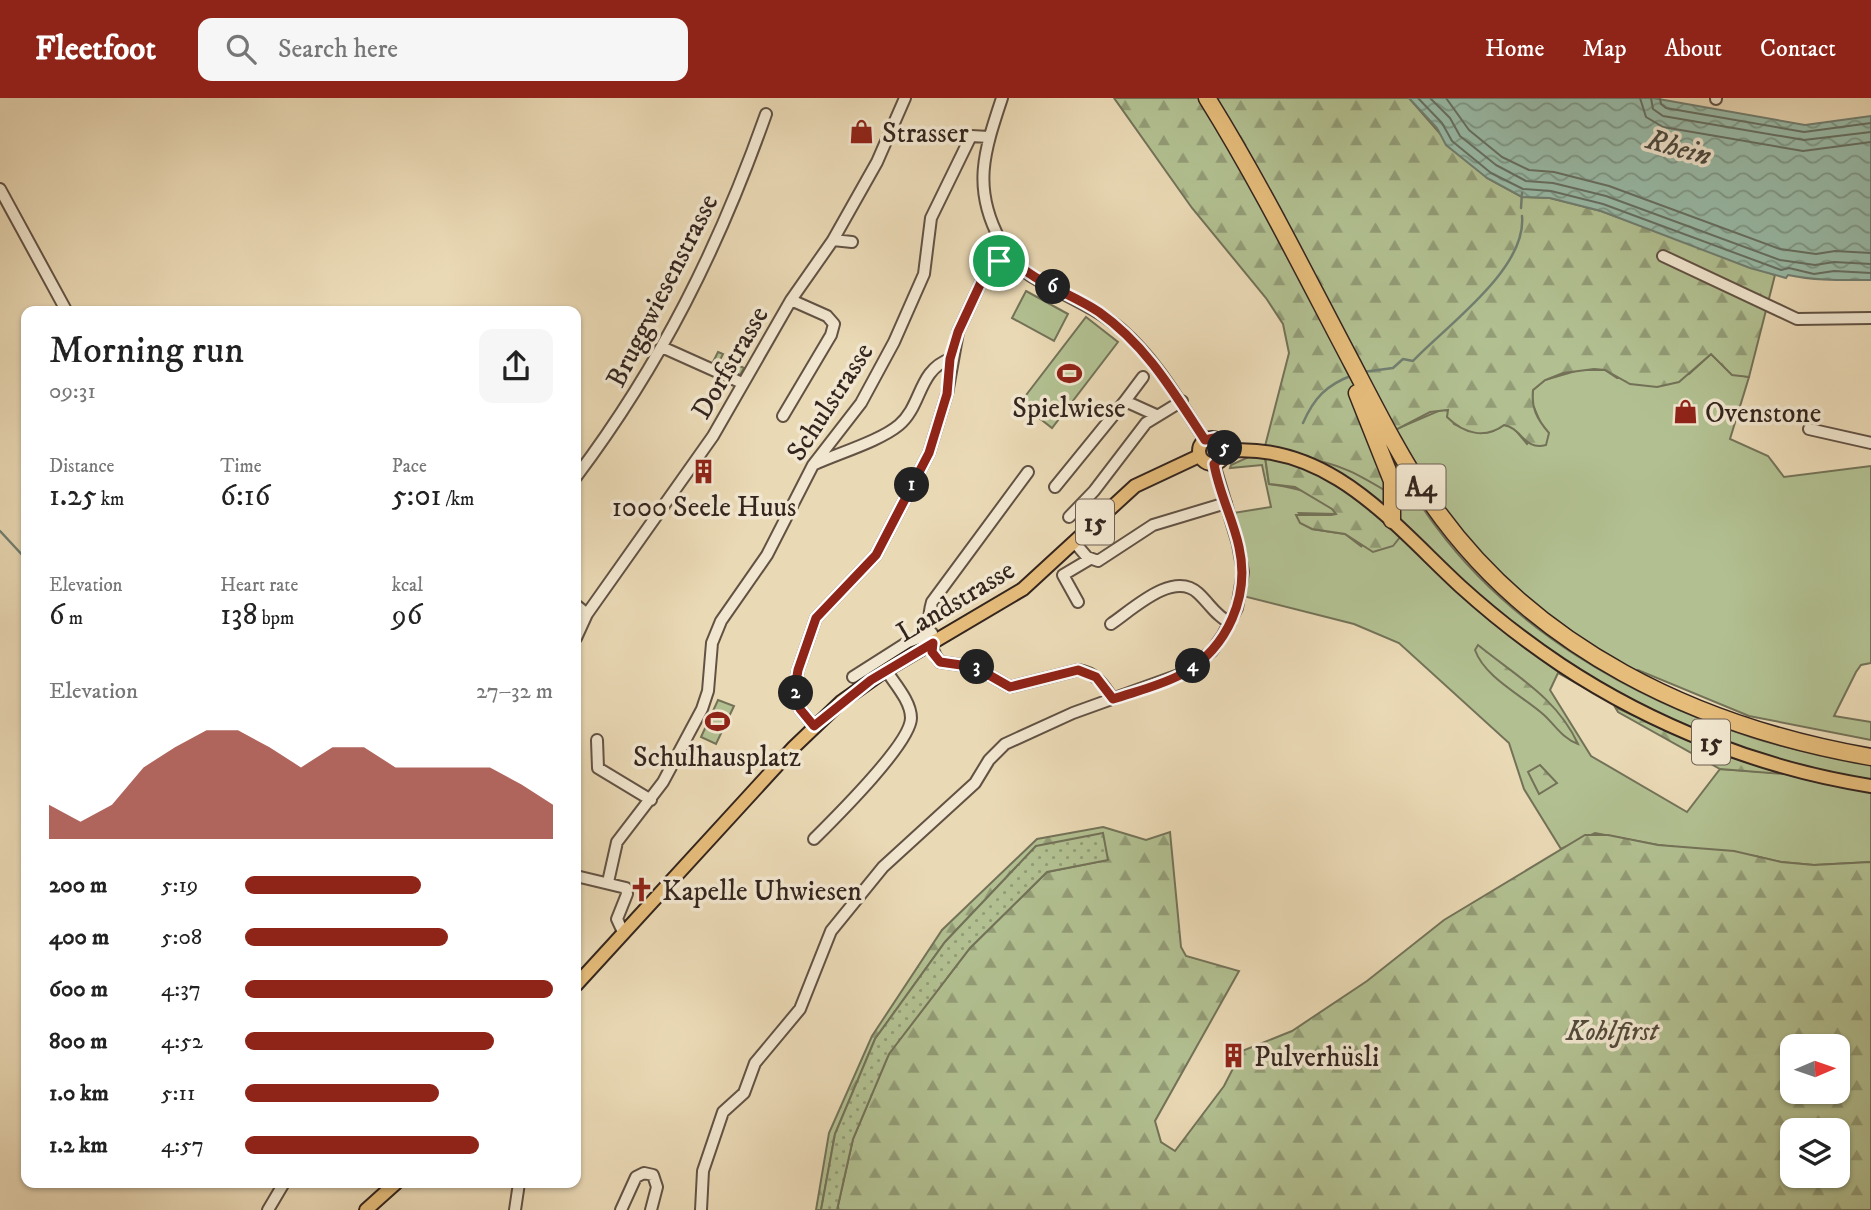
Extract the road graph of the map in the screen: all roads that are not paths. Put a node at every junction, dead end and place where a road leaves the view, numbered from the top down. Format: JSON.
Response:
{"nodes":[{"id":1,"x":905,"y":98,"type":"edge"},
{"id":2,"x":1002,"y":98,"type":"edge"},
{"id":3,"x":1196,"y":98,"type":"edge"},
{"id":4,"x":1206,"y":98,"type":"edge"},
{"id":5,"x":766,"y":114,"type":"dead end"},
{"id":6,"x":989,"y":137,"type":"junction"},
{"id":7,"x":0,"y":190,"type":"edge"},
{"id":8,"x":833,"y":240,"type":"junction"},
{"id":9,"x":852,"y":242,"type":"dead end"},
{"id":10,"x":1008,"y":255,"type":"junction"},
{"id":11,"x":1663,"y":256,"type":"dead end"},
{"id":12,"x":791,"y":300,"type":"junction"},
{"id":13,"x":63,"y":306,"type":"edge"},
{"id":14,"x":1871,"y":318,"type":"edge"},
{"id":15,"x":664,"y":348,"type":"junction"},
{"id":16,"x":1340,"y":350,"type":"junction"},
{"id":17,"x":950,"y":359,"type":"junction"},
{"id":18,"x":1143,"y":377,"type":"dead end"},
{"id":19,"x":742,"y":383,"type":"junction"},
{"id":20,"x":1125,"y":401,"type":"junction"},
{"id":21,"x":1182,"y":401,"type":"junction"},
{"id":22,"x":1366,"y":402,"type":"junction"},
{"id":23,"x":783,"y":415,"type":"dead end"},
{"id":24,"x":1156,"y":415,"type":"junction"},
{"id":25,"x":1809,"y":429,"type":"dead end"},
{"id":26,"x":1205,"y":440,"type":"junction"},
{"id":27,"x":1871,"y":443,"type":"edge"},
{"id":28,"x":1225,"y":451,"type":"junction"},
{"id":29,"x":1199,"y":456,"type":"junction"},
{"id":30,"x":1214,"y":464,"type":"junction"},
{"id":31,"x":813,"y":465,"type":"junction"},
{"id":32,"x":581,"y":470,"type":"edge"},
{"id":33,"x":1028,"y":472,"type":"dead end"},
{"id":34,"x":1055,"y":487,"type":"dead end"},
{"id":35,"x":1226,"y":503,"type":"junction"},
{"id":36,"x":1393,"y":513,"type":"junction"},
{"id":37,"x":1069,"y":517,"type":"dead end"},
{"id":38,"x":1075,"y":543,"type":"junction"},
{"id":39,"x":1090,"y":559,"type":"junction"},
{"id":40,"x":1078,"y":602,"type":"dead end"},
{"id":41,"x":581,"y":609,"type":"edge"},
{"id":42,"x":587,"y":614,"type":"junction"},
{"id":43,"x":1230,"y":623,"type":"junction"},
{"id":44,"x":1111,"y":624,"type":"dead end"},
{"id":45,"x":581,"y":627,"type":"edge"},
{"id":46,"x":932,"y":638,"type":"junction"},
{"id":47,"x":886,"y":670,"type":"junction"},
{"id":48,"x":853,"y":677,"type":"dead end"},
{"id":49,"x":1113,"y":699,"type":"junction"},
{"id":50,"x":814,"y":726,"type":"junction"},
{"id":51,"x":597,"y":740,"type":"dead end"},
{"id":52,"x":1871,"y":757,"type":"edge"},
{"id":53,"x":1871,"y":786,"type":"edge"},
{"id":54,"x":651,"y":800,"type":"junction"},
{"id":55,"x":814,"y":839,"type":"dead end"},
{"id":56,"x":581,"y":877,"type":"edge"},
{"id":57,"x":608,"y":882,"type":"junction"},
{"id":58,"x":623,"y":932,"type":"junction"},
{"id":59,"x":581,"y":979,"type":"edge"},
{"id":60,"x":281,"y":1188,"type":"edge"},
{"id":61,"x":390,"y":1188,"type":"edge"},
{"id":62,"x":518,"y":1188,"type":"edge"},
{"id":63,"x":268,"y":1210,"type":"edge"},
{"id":64,"x":366,"y":1210,"type":"edge"},
{"id":65,"x":515,"y":1210,"type":"edge"},
{"id":66,"x":621,"y":1210,"type":"edge"},
{"id":67,"x":651,"y":1210,"type":"edge"},
{"id":68,"x":701,"y":1210,"type":"edge"}],
"edges":[{"from":1,"to":8,"type":"street","name":"Dorfstrasse"},
{"from":2,"to":6,"type":"street"},
{"from":3,"to":16,"type":"highway","number":"A4"},
{"from":4,"to":16,"type":"highway","number":"A4"},
{"from":5,"to":15,"type":"street","name":"Bruggwiesenstrasse"},
{"from":6,"to":10,"type":"street"},
{"from":6,"to":31,"type":"street","name":"Schulstrasse"},
{"from":7,"to":13,"type":"street"},
{"from":8,"to":9,"type":"street"},
{"from":8,"to":12,"type":"street","name":"Dorfstrasse"},
{"from":10,"to":17,"type":"street"},
{"from":10,"to":21,"type":"street"},
{"from":11,"to":14,"type":"street"},
{"from":12,"to":19,"type":"street","name":"Dorfstrasse"},
{"from":12,"to":23,"type":"street"},
{"from":15,"to":19,"type":"street"},
{"from":15,"to":32,"type":"street","name":"Bruggwiesenstrasse"},
{"from":16,"to":22,"type":"highway","number":"A4"},
{"from":16,"to":22,"type":"highway","number":"A4"},
{"from":17,"to":31,"type":"street"},
{"from":17,"to":50,"type":"street"},
{"from":18,"to":20,"type":"street"},
{"from":19,"to":42,"type":"street","name":"Dorfstrasse"},
{"from":20,"to":24,"type":"street"},
{"from":20,"to":34,"type":"street"},
{"from":21,"to":24,"type":"street"},
{"from":21,"to":26,"type":"street"},
{"from":22,"to":36,"type":"highway"},
{"from":22,"to":52,"type":"highway","number":"A4"},
{"from":24,"to":37,"type":"street"},
{"from":25,"to":27,"type":"street"},
{"from":26,"to":28,"type":"main road"},
{"from":26,"to":29,"type":"main road"},
{"from":28,"to":30,"type":"main road"},
{"from":28,"to":36,"type":"main road","number":"15"},
{"from":29,"to":30,"type":"main road"},
{"from":29,"to":38,"type":"main road","name":"Landstrasse","number":"15"},
{"from":30,"to":35,"type":"street"},
{"from":31,"to":54,"type":"street","name":"Schulstrasse"},
{"from":33,"to":46,"type":"street"},
{"from":35,"to":39,"type":"street"},
{"from":35,"to":43,"type":"street"},
{"from":36,"to":53,"type":"main road","number":"15"},
{"from":38,"to":39,"type":"street"},
{"from":38,"to":46,"type":"main road","name":"Landstrasse","number":"15"},
{"from":39,"to":40,"type":"street"},
{"from":41,"to":42,"type":"street"},
{"from":42,"to":45,"type":"street","name":"Dorfstrasse"},
{"from":43,"to":44,"type":"street"},
{"from":43,"to":49,"type":"street"},
{"from":46,"to":47,"type":"main road","name":"Landstrasse","number":"15"},
{"from":46,"to":48,"type":"street"},
{"from":46,"to":49,"type":"street"},
{"from":47,"to":50,"type":"main road","name":"Landstrasse","number":"15"},
{"from":47,"to":55,"type":"street"},
{"from":49,"to":68,"type":"street"},
{"from":50,"to":58,"type":"main road","name":"Landstrasse","number":"15"},
{"from":51,"to":54,"type":"street"},
{"from":54,"to":57,"type":"street","name":"Schulstrasse"},
{"from":56,"to":57,"type":"street"},
{"from":57,"to":58,"type":"street"},
{"from":58,"to":59,"type":"main road","name":"Landstrasse","number":"15"},
{"from":60,"to":63,"type":"street"},
{"from":61,"to":64,"type":"main road"},
{"from":62,"to":65,"type":"street"},
{"from":66,"to":67,"type":"street"}]}
